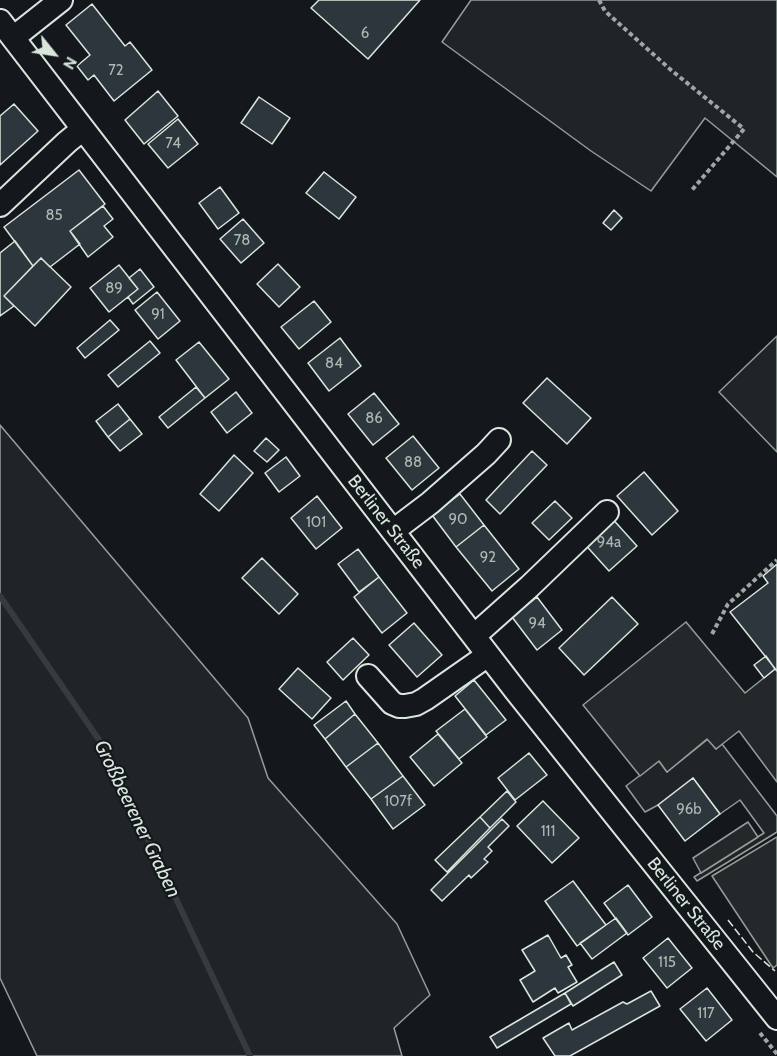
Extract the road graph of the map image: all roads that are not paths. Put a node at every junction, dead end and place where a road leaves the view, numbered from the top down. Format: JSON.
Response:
{"nodes":[{"id":1,"x":61,"y":0,"type":"edge"},
{"id":2,"x":6,"y":30,"type":"edge"},
{"id":3,"x":83,"y":129,"type":"junction"},
{"id":4,"x":0,"y":205,"type":"edge"},
{"id":5,"x":499,"y":440,"type":"dead end"},
{"id":6,"x":607,"y":512,"type":"dead end"},
{"id":7,"x":393,"y":531,"type":"junction"},
{"id":8,"x":474,"y":636,"type":"junction"},
{"id":9,"x":488,"y":655,"type":"junction"},
{"id":10,"x":368,"y":676,"type":"dead end"},
{"id":11,"x":777,"y":1018,"type":"edge"}],
"edges":[{"from":1,"to":2,"type":"street"},
{"from":2,"to":3,"type":"street","name":"Berliner Straße"},
{"from":3,"to":4,"type":"street"},
{"from":3,"to":7,"type":"street","name":"Berliner Straße"},
{"from":5,"to":7,"type":"street"},
{"from":6,"to":8,"type":"street"},
{"from":7,"to":8,"type":"street","name":"Berliner Straße"},
{"from":8,"to":9,"type":"street","name":"Berliner Straße"},
{"from":9,"to":10,"type":"street"},
{"from":9,"to":11,"type":"street","name":"Berliner Straße"}]}
